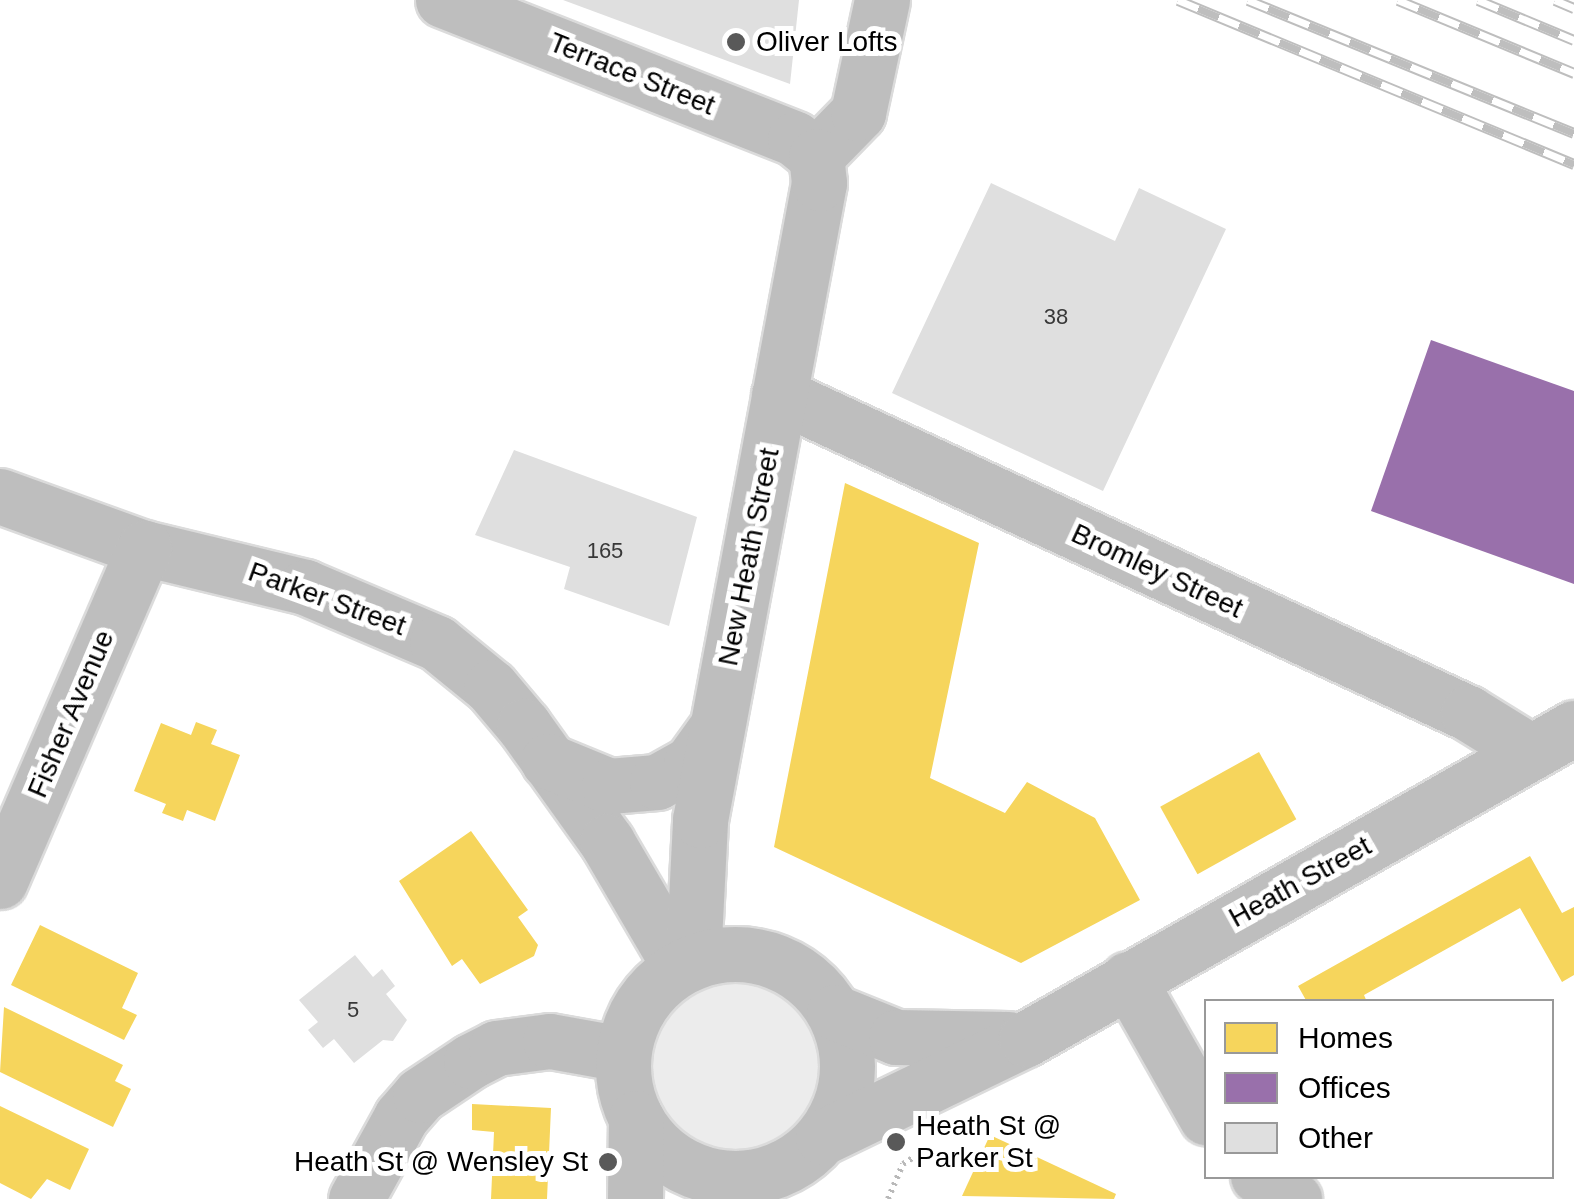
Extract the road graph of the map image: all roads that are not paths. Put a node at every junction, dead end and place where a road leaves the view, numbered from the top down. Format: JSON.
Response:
{"nodes":[{"id":1,"x":443,"y":0,"type":"edge"},
{"id":2,"x":882,"y":0,"type":"edge"},
{"id":3,"x":816,"y":156,"type":"junction"},
{"id":4,"x":780,"y":395,"type":"junction"},
{"id":5,"x":0,"y":496,"type":"edge"},
{"id":6,"x":144,"y":548,"type":"junction"},
{"id":7,"x":717,"y":727,"type":"junction"},
{"id":8,"x":1552,"y":740,"type":"edge"},
{"id":9,"x":548,"y":761,"type":"junction"},
{"id":10,"x":0,"y":882,"type":"edge"},
{"id":11,"x":686,"y":962,"type":"junction"},
{"id":12,"x":1128,"y":979,"type":"junction"},
{"id":13,"x":834,"y":1012,"type":"junction"},
{"id":14,"x":1026,"y":1039,"type":"junction"},
{"id":15,"x":624,"y":1054,"type":"junction"},
{"id":16,"x":1204,"y":1113,"type":"edge"},
{"id":17,"x":636,"y":1118,"type":"junction"},
{"id":18,"x":823,"y":1138,"type":"junction"},
{"id":19,"x":1263,"y":1179,"type":"edge"},
{"id":20,"x":753,"y":1187,"type":"edge"},
{"id":21,"x":356,"y":1199,"type":"edge"},
{"id":22,"x":636,"y":1199,"type":"edge"},
{"id":23,"x":1294,"y":1199,"type":"edge"}],
"edges":[{"from":1,"to":3,"type":"street","name":"Terrace Street"},
{"from":2,"to":3,"type":"street"},
{"from":3,"to":4,"type":"street","name":"New Heath Street"},
{"from":4,"to":7,"type":"street","name":"New Heath Street"},
{"from":4,"to":8,"type":"street","name":"Bromley Street"},
{"from":5,"to":6,"type":"street","name":"Parker Street"},
{"from":6,"to":9,"type":"street","name":"Parker Street"},
{"from":6,"to":10,"type":"street","name":"Fisher Avenue"},
{"from":7,"to":9,"type":"street"},
{"from":7,"to":11,"type":"street","name":"New Heath Street"},
{"from":8,"to":12,"type":"street","name":"Heath Street"},
{"from":9,"to":11,"type":"street","name":"Parker Street"},
{"from":11,"to":13,"type":"street"},
{"from":11,"to":15,"type":"street"},
{"from":12,"to":14,"type":"street","name":"Heath Street"},
{"from":12,"to":16,"type":"street"},
{"from":13,"to":14,"type":"street"},
{"from":13,"to":18,"type":"street"},
{"from":14,"to":18,"type":"street","name":"Heath Street"},
{"from":15,"to":17,"type":"street"},
{"from":15,"to":21,"type":"street"},
{"from":17,"to":20,"type":"street"},
{"from":17,"to":22,"type":"street"},
{"from":18,"to":20,"type":"street"},
{"from":19,"to":23,"type":"street"}]}
